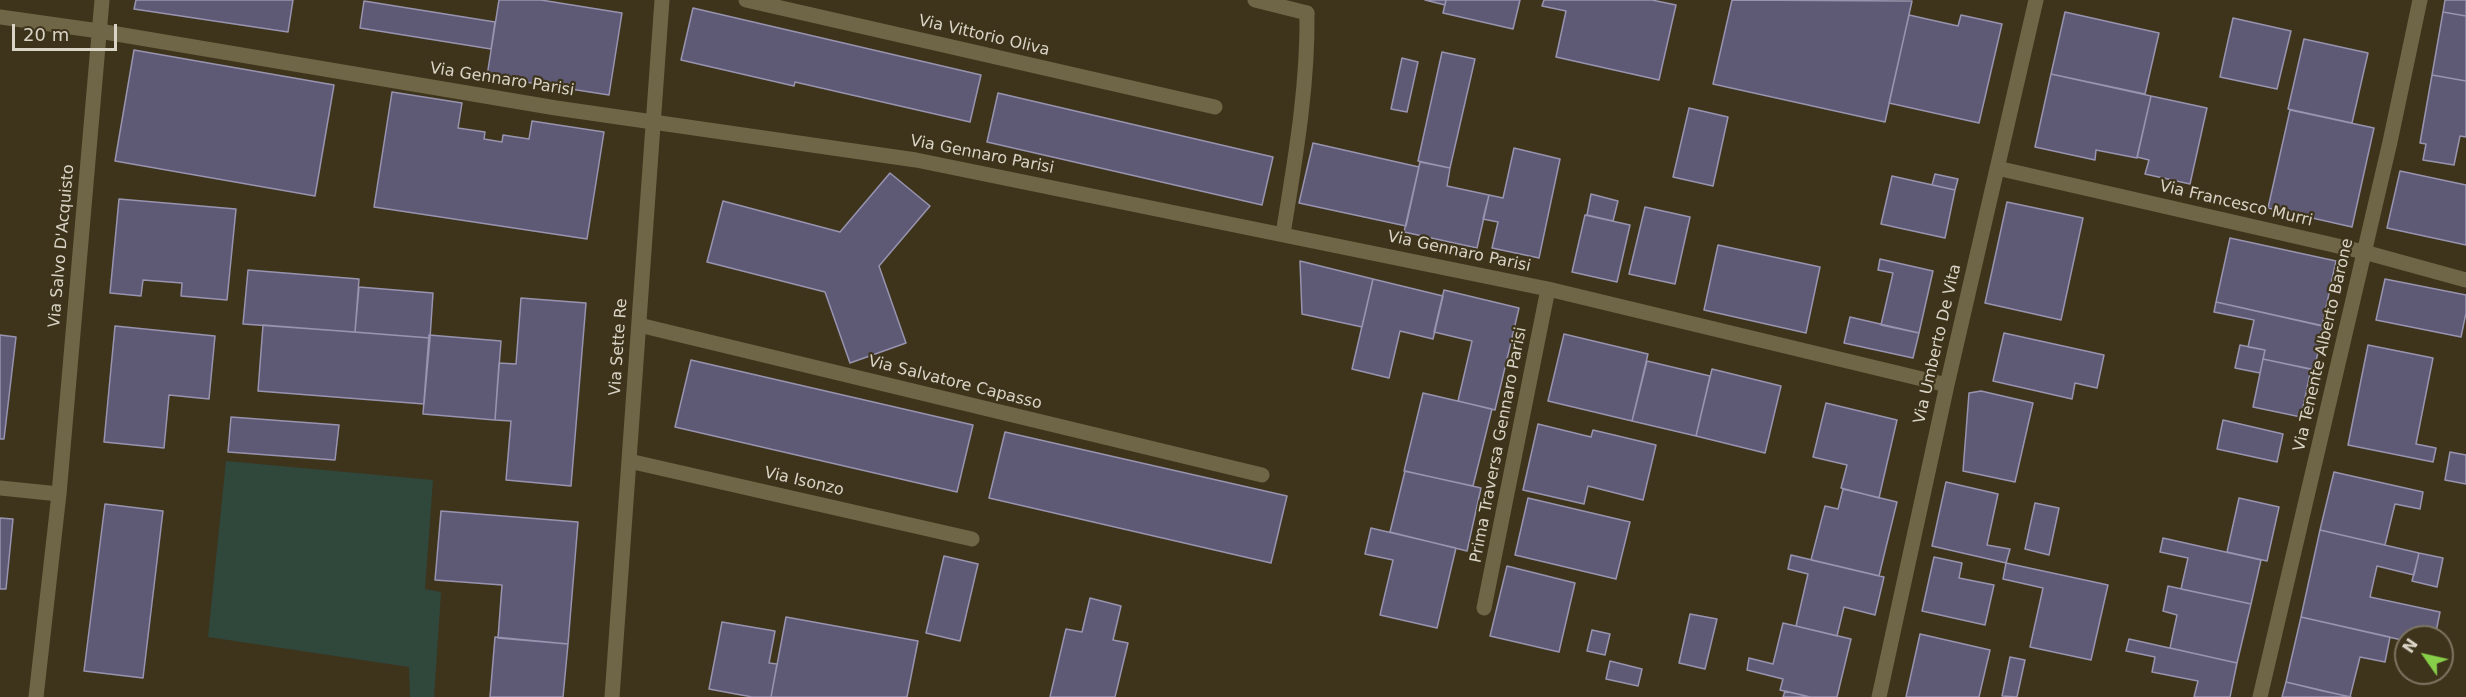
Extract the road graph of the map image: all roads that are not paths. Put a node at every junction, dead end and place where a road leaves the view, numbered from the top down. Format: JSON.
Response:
{"nodes":[{"id":1,"x":102,"y":0,"type":"edge"},
{"id":2,"x":662,"y":0,"type":"edge"},
{"id":3,"x":746,"y":0,"type":"edge"},
{"id":4,"x":1255,"y":0,"type":"edge"},
{"id":5,"x":2036,"y":0,"type":"edge"},
{"id":6,"x":2420,"y":0,"type":"edge"},
{"id":7,"x":0,"y":17,"type":"edge"},
{"id":8,"x":99,"y":31,"type":"junction"},
{"id":9,"x":1215,"y":107,"type":"dead end"},
{"id":10,"x":654,"y":121,"type":"junction"},
{"id":11,"x":1997,"y":168,"type":"junction"},
{"id":12,"x":1283,"y":234,"type":"junction"},
{"id":13,"x":2364,"y":252,"type":"junction"},
{"id":14,"x":2466,"y":280,"type":"edge"},
{"id":15,"x":1548,"y":289,"type":"junction"},
{"id":16,"x":639,"y":325,"type":"junction"},
{"id":17,"x":1947,"y":385,"type":"junction"},
{"id":18,"x":629,"y":461,"type":"junction"},
{"id":19,"x":1262,"y":475,"type":"dead end"},
{"id":20,"x":0,"y":488,"type":"edge"},
{"id":21,"x":59,"y":494,"type":"junction"},
{"id":22,"x":972,"y":539,"type":"dead end"},
{"id":23,"x":1484,"y":609,"type":"dead end"},
{"id":24,"x":36,"y":697,"type":"edge"},
{"id":25,"x":612,"y":697,"type":"edge"},
{"id":26,"x":1879,"y":697,"type":"edge"},
{"id":27,"x":2260,"y":697,"type":"edge"}],
"edges":[{"from":1,"to":8,"type":"street","name":"Via Salvo D'Acquisto"},
{"from":2,"to":10,"type":"street","name":"Via Sette Re"},
{"from":3,"to":9,"type":"street","name":"Via Vittorio Oliva"},
{"from":4,"to":12,"type":"street"},
{"from":5,"to":11,"type":"street","name":"Via Umberto De Vita"},
{"from":6,"to":13,"type":"street","name":"Via Tenente Alberto Barone"},
{"from":7,"to":8,"type":"street","name":"Via Gennaro Parisi"},
{"from":8,"to":10,"type":"street","name":"Via Gennaro Parisi"},
{"from":8,"to":21,"type":"street","name":"Via Salvo D'Acquisto"},
{"from":10,"to":12,"type":"street","name":"Via Gennaro Parisi"},
{"from":10,"to":16,"type":"street","name":"Via Sette Re"},
{"from":11,"to":13,"type":"street","name":"Via Francesco Murri"},
{"from":11,"to":17,"type":"street","name":"Via Umberto De Vita"},
{"from":12,"to":15,"type":"street","name":"Via Gennaro Parisi"},
{"from":13,"to":14,"type":"street","name":"Via Francesco Murri"},
{"from":13,"to":27,"type":"street","name":"Via Tenente Alberto Barone"},
{"from":15,"to":17,"type":"street","name":"Via Gennaro Parisi"},
{"from":15,"to":23,"type":"street","name":"Prima Traversa Gennaro Parisi"},
{"from":16,"to":18,"type":"street","name":"Via Sette Re"},
{"from":16,"to":19,"type":"street","name":"Via Salvatore Capasso"},
{"from":17,"to":26,"type":"street","name":"Via Umberto De Vita"},
{"from":18,"to":22,"type":"street","name":"Via Isonzo"},
{"from":18,"to":25,"type":"street","name":"Via Sette Re"},
{"from":20,"to":21,"type":"street"},
{"from":21,"to":24,"type":"street","name":"Via Salvo D'Acquisto"}]}
